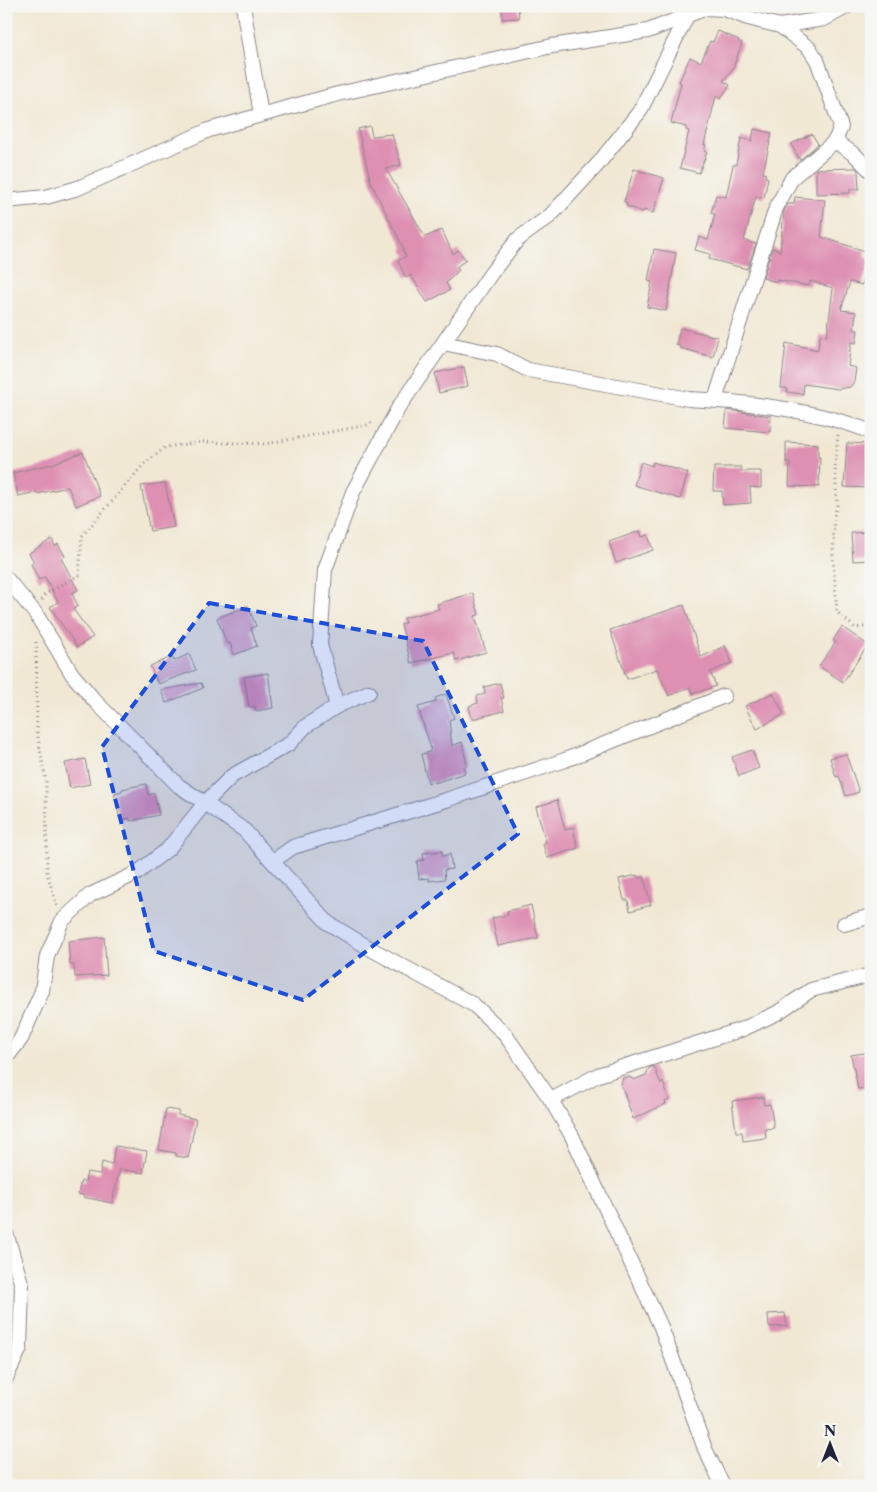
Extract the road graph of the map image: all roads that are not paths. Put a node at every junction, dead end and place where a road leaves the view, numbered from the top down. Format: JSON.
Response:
{"nodes":[{"id":1,"x":242,"y":6,"type":"edge"},
{"id":2,"x":848,"y":6,"type":"edge"},
{"id":3,"x":690,"y":10,"type":"edge"},
{"id":4,"x":780,"y":26,"type":"junction"},
{"id":5,"x":261,"y":115,"type":"junction"},
{"id":6,"x":834,"y":141,"type":"junction"},
{"id":7,"x":871,"y":171,"type":"edge"},
{"id":8,"x":6,"y":200,"type":"edge"},
{"id":9,"x":443,"y":343,"type":"junction"},
{"id":10,"x":714,"y":400,"type":"junction"},
{"id":11,"x":871,"y":432,"type":"edge"},
{"id":12,"x":6,"y":578,"type":"edge"},
{"id":13,"x":369,"y":692,"type":"dead end"},
{"id":14,"x":724,"y":696,"type":"dead end"},
{"id":15,"x":337,"y":706,"type":"junction"},
{"id":16,"x":205,"y":803,"type":"junction"},
{"id":17,"x":273,"y":861,"type":"junction"},
{"id":18,"x":871,"y":916,"type":"edge"},
{"id":19,"x":844,"y":924,"type":"dead end"},
{"id":20,"x":871,"y":975,"type":"edge"},
{"id":21,"x":6,"y":1058,"type":"edge"},
{"id":22,"x":551,"y":1100,"type":"junction"},
{"id":23,"x":6,"y":1233,"type":"edge"},
{"id":24,"x":6,"y":1378,"type":"edge"},
{"id":25,"x":723,"y":1486,"type":"edge"}],
"edges":[{"from":1,"to":5,"type":"street"},
{"from":2,"to":4,"type":"street"},
{"from":3,"to":4,"type":"street"},
{"from":3,"to":5,"type":"street"},
{"from":3,"to":9,"type":"street"},
{"from":4,"to":6,"type":"street"},
{"from":5,"to":8,"type":"street"},
{"from":6,"to":7,"type":"street"},
{"from":6,"to":10,"type":"street"},
{"from":9,"to":10,"type":"street"},
{"from":9,"to":15,"type":"street"},
{"from":10,"to":11,"type":"street"},
{"from":12,"to":16,"type":"street"},
{"from":13,"to":15,"type":"street"},
{"from":14,"to":17,"type":"street"},
{"from":15,"to":16,"type":"street"},
{"from":16,"to":17,"type":"street"},
{"from":16,"to":21,"type":"street"},
{"from":17,"to":22,"type":"street"},
{"from":18,"to":19,"type":"street"},
{"from":20,"to":22,"type":"street"},
{"from":22,"to":25,"type":"street"},
{"from":23,"to":24,"type":"street"}]}
